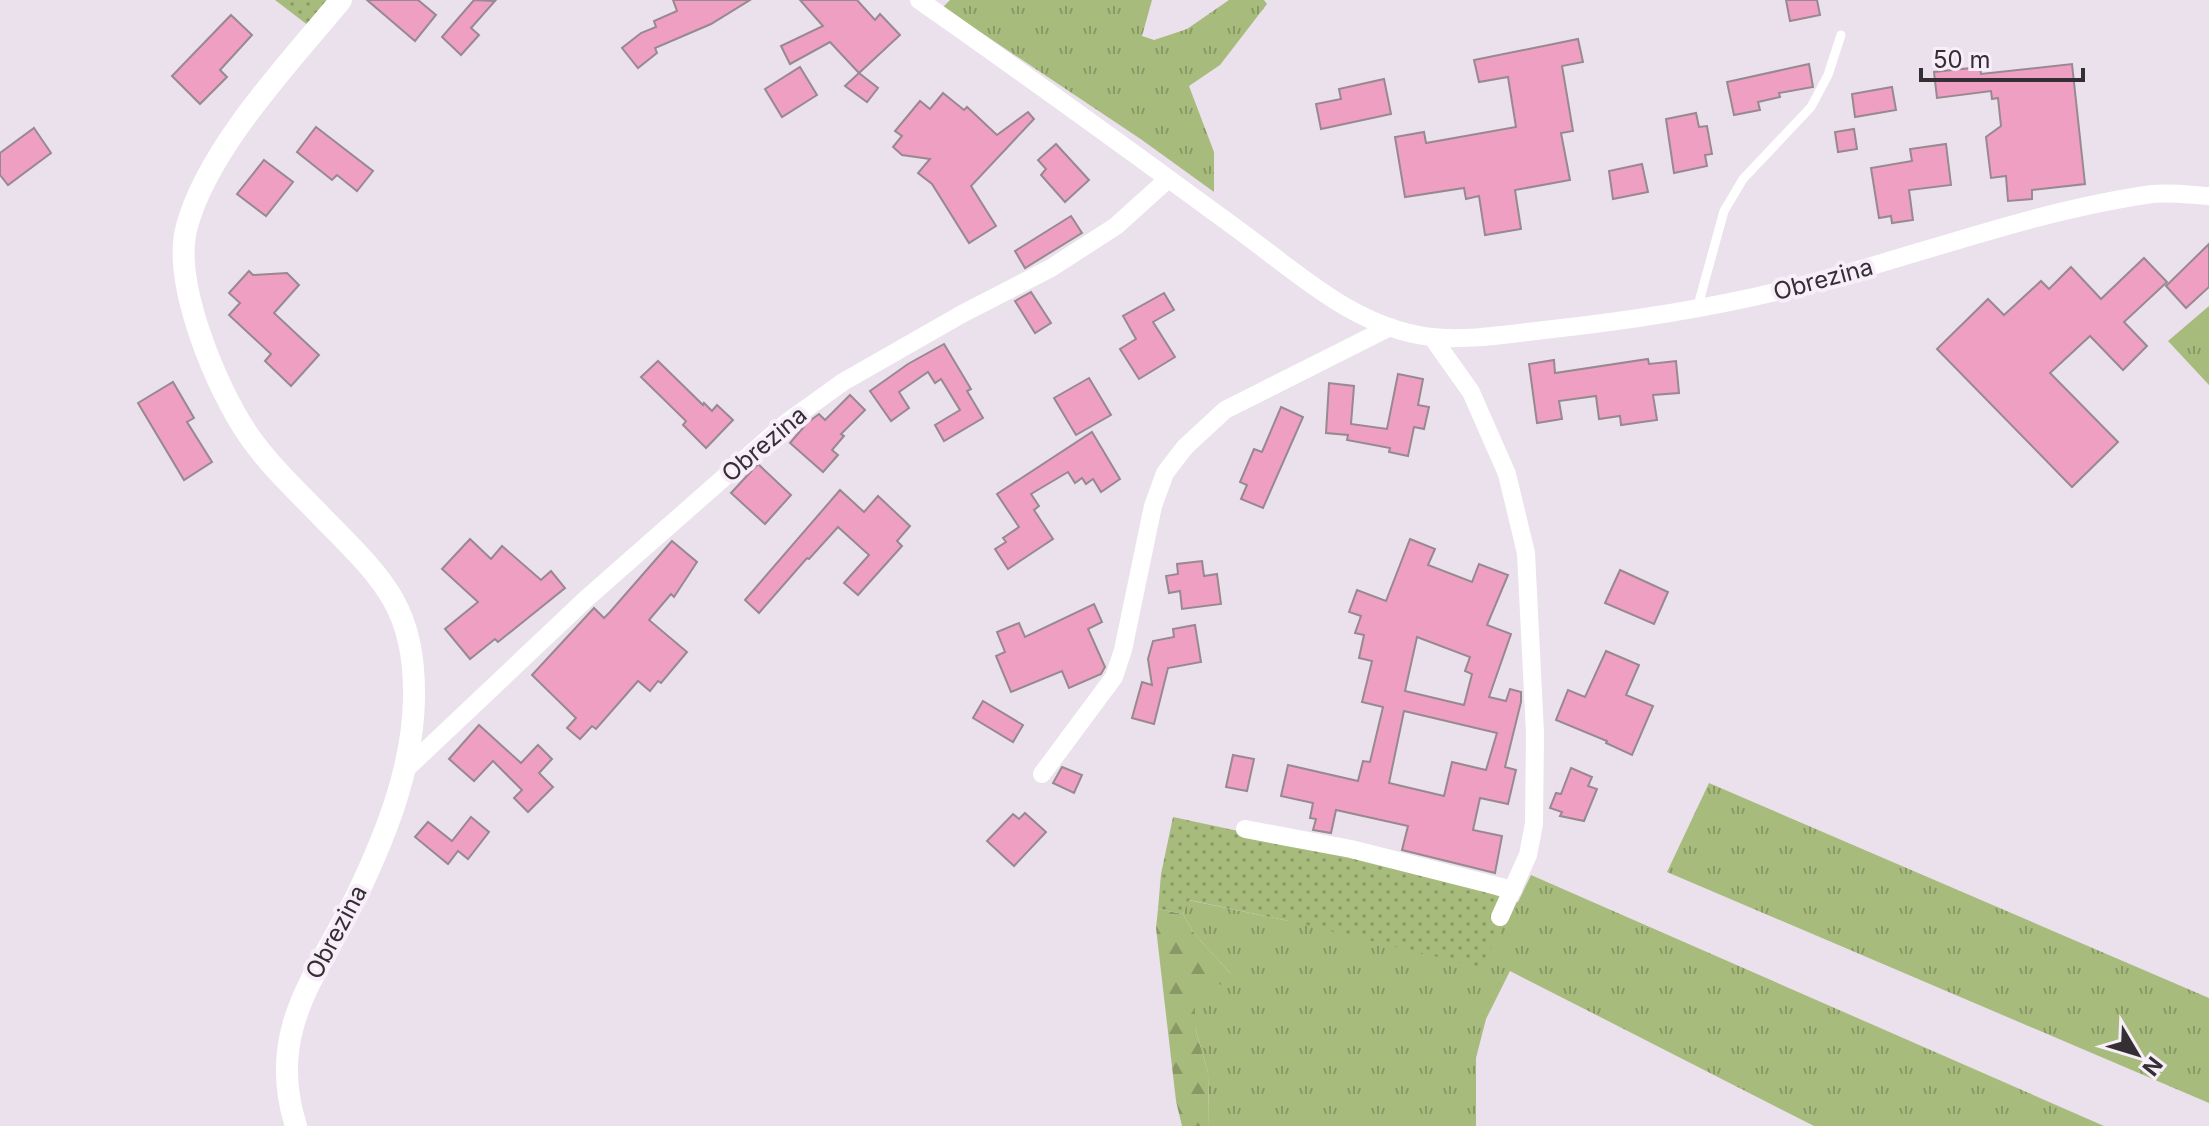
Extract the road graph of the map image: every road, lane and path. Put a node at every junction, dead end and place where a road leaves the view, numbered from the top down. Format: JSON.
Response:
{"nodes":[{"id":1,"x":341,"y":0,"type":"edge"},
{"id":2,"x":919,"y":0,"type":"edge"},
{"id":3,"x":1841,"y":35,"type":"dead end"},
{"id":4,"x":1168,"y":179,"type":"junction"},
{"id":5,"x":2209,"y":196,"type":"edge"},
{"id":6,"x":1697,"y":309,"type":"junction"},
{"id":7,"x":1390,"y":327,"type":"junction"},
{"id":8,"x":1432,"y":337,"type":"junction"},
{"id":9,"x":405,"y":770,"type":"junction"},
{"id":10,"x":1042,"y":774,"type":"dead end"},
{"id":11,"x":1245,"y":829,"type":"dead end"},
{"id":12,"x":1513,"y":890,"type":"junction"},
{"id":13,"x":1500,"y":917,"type":"dead end"},
{"id":14,"x":296,"y":1126,"type":"edge"}],
"edges":[{"from":1,"to":9,"type":"street","name":"Obrezina"},
{"from":2,"to":4,"type":"street","name":"Obrezina"},
{"from":3,"to":6,"type":"lane"},
{"from":4,"to":7,"type":"street","name":"Obrezina"},
{"from":4,"to":9,"type":"street","name":"Obrezina"},
{"from":5,"to":6,"type":"street","name":"Obrezina"},
{"from":6,"to":8,"type":"street","name":"Obrezina"},
{"from":7,"to":8,"type":"street","name":"Obrezina"},
{"from":7,"to":10,"type":"street"},
{"from":8,"to":12,"type":"street"},
{"from":9,"to":14,"type":"street","name":"Obrezina"},
{"from":11,"to":12,"type":"street"},
{"from":12,"to":13,"type":"street"}]}
